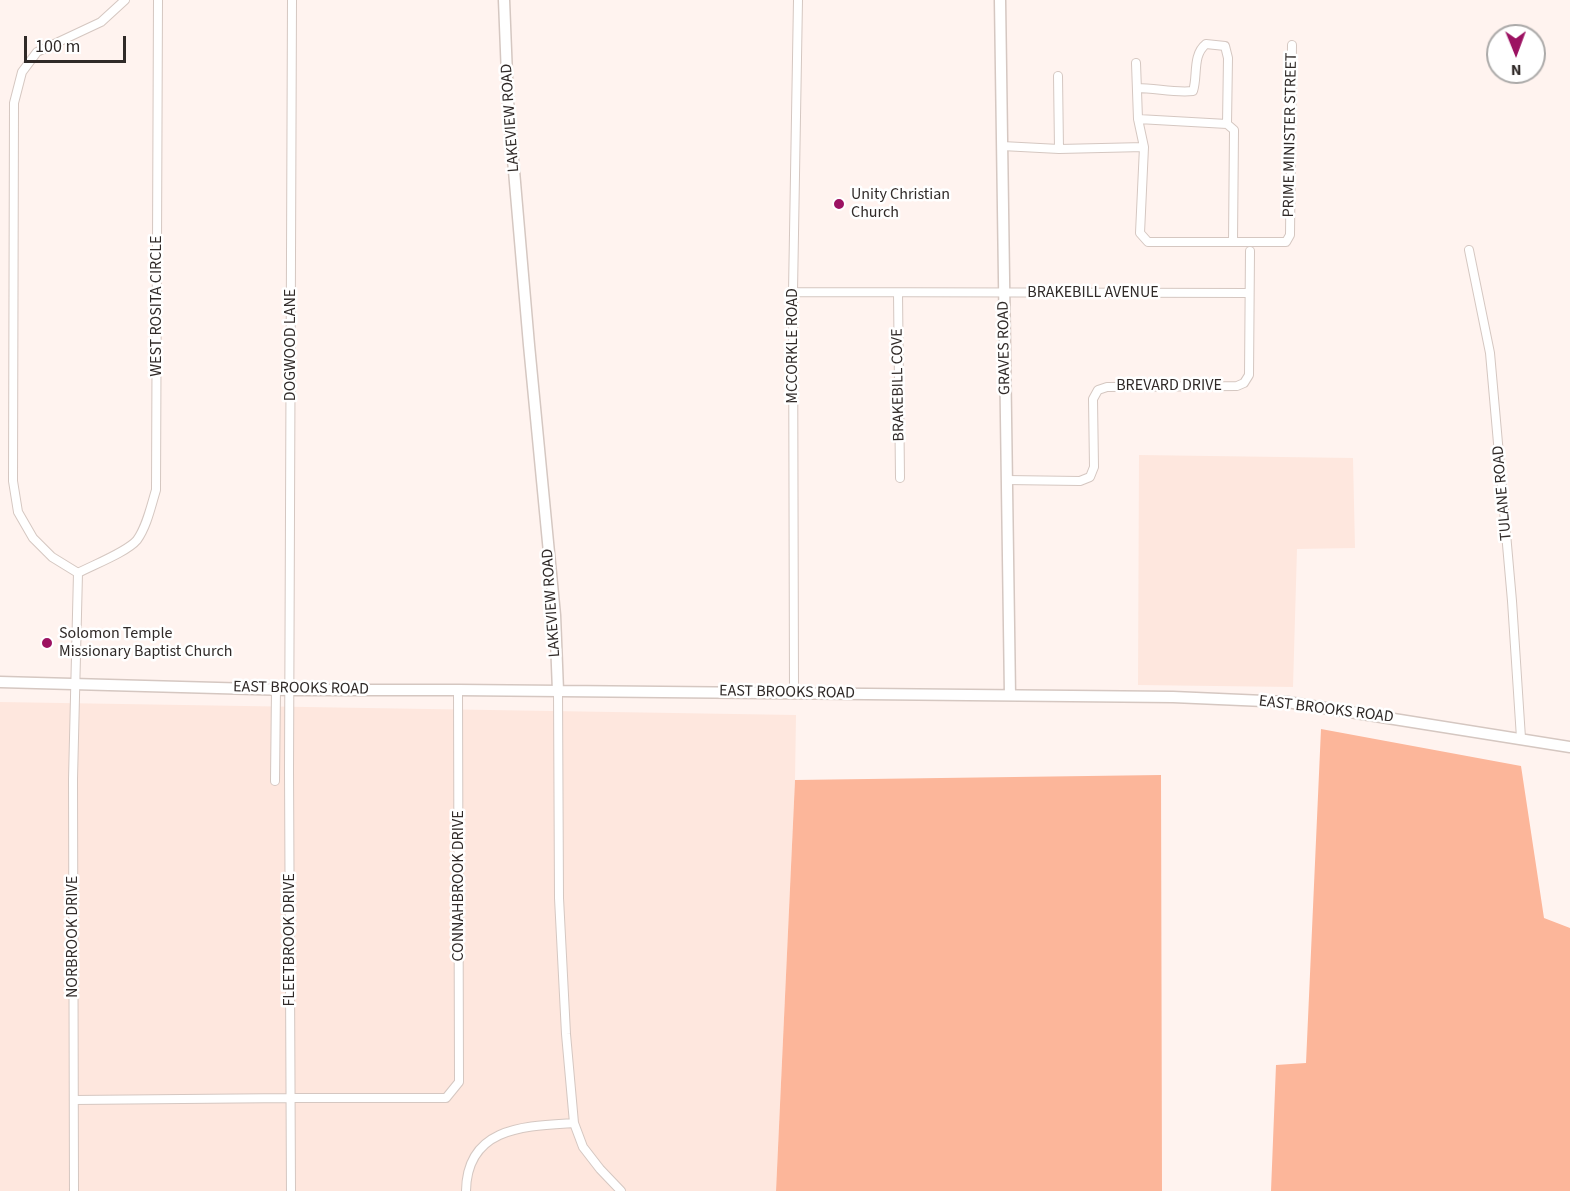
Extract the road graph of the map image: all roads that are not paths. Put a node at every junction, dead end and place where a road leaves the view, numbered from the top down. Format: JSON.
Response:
{"nodes":[{"id":1,"x":125,"y":0,"type":"edge"},
{"id":2,"x":158,"y":0,"type":"edge"},
{"id":3,"x":292,"y":0,"type":"edge"},
{"id":4,"x":504,"y":0,"type":"edge"},
{"id":5,"x":798,"y":0,"type":"edge"},
{"id":6,"x":1000,"y":0,"type":"edge"},
{"id":7,"x":1292,"y":45,"type":"dead end"},
{"id":8,"x":1136,"y":63,"type":"dead end"},
{"id":9,"x":1058,"y":76,"type":"dead end"},
{"id":10,"x":1137,"y":88,"type":"junction"},
{"id":11,"x":1138,"y":119,"type":"junction"},
{"id":12,"x":1227,"y":124,"type":"junction"},
{"id":13,"x":1002,"y":146,"type":"junction"},
{"id":14,"x":1144,"y":147,"type":"junction"},
{"id":15,"x":1059,"y":149,"type":"junction"},
{"id":16,"x":1233,"y":242,"type":"junction"},
{"id":17,"x":1469,"y":250,"type":"dead end"},
{"id":18,"x":1250,"y":251,"type":"dead end"},
{"id":19,"x":793,"y":292,"type":"junction"},
{"id":20,"x":898,"y":292,"type":"junction"},
{"id":21,"x":1004,"y":293,"type":"junction"},
{"id":22,"x":1249,"y":293,"type":"junction"},
{"id":23,"x":900,"y":478,"type":"dead end"},
{"id":24,"x":1006,"y":480,"type":"junction"},
{"id":25,"x":78,"y":573,"type":"junction"},
{"id":26,"x":0,"y":682,"type":"edge"},
{"id":27,"x":75,"y":684,"type":"junction"},
{"id":28,"x":276,"y":689,"type":"junction"},
{"id":29,"x":290,"y":690,"type":"junction"},
{"id":30,"x":458,"y":690,"type":"junction"},
{"id":31,"x":558,"y":691,"type":"junction"},
{"id":32,"x":794,"y":693,"type":"junction"},
{"id":33,"x":1010,"y":695,"type":"junction"},
{"id":34,"x":276,"y":714,"type":"junction"},
{"id":35,"x":290,"y":714,"type":"junction"},
{"id":36,"x":1521,"y":738,"type":"junction"},
{"id":37,"x":1570,"y":747,"type":"edge"},
{"id":38,"x":276,"y":781,"type":"dead end"},
{"id":39,"x":291,"y":1098,"type":"junction"},
{"id":40,"x":74,"y":1100,"type":"junction"},
{"id":41,"x":574,"y":1123,"type":"junction"},
{"id":42,"x":75,"y":1191,"type":"edge"},
{"id":43,"x":291,"y":1191,"type":"edge"},
{"id":44,"x":466,"y":1191,"type":"edge"},
{"id":45,"x":621,"y":1191,"type":"edge"}],
"edges":[{"from":1,"to":25,"type":"street"},
{"from":2,"to":25,"type":"street","name":"WEST ROSITA CIRCLE"},
{"from":3,"to":29,"type":"street","name":"DOGWOOD LANE"},
{"from":4,"to":31,"type":"main road","name":"LAKEVIEW ROAD"},
{"from":5,"to":19,"type":"street","name":"MCCORKLE ROAD"},
{"from":6,"to":13,"type":"main road","name":"GRAVES ROAD"},
{"from":7,"to":16,"type":"street","name":"PRIME MINISTER STREET"},
{"from":8,"to":10,"type":"street"},
{"from":9,"to":15,"type":"street"},
{"from":10,"to":11,"type":"street"},
{"from":10,"to":12,"type":"street"},
{"from":11,"to":12,"type":"street"},
{"from":11,"to":14,"type":"street"},
{"from":12,"to":16,"type":"street"},
{"from":13,"to":15,"type":"street"},
{"from":13,"to":21,"type":"main road","name":"GRAVES ROAD"},
{"from":14,"to":15,"type":"street"},
{"from":14,"to":16,"type":"street"},
{"from":17,"to":36,"type":"street","name":"TULANE ROAD"},
{"from":18,"to":22,"type":"street","name":"BREVARD DRIVE"},
{"from":19,"to":20,"type":"street","name":"BRAKEBILL AVENUE"},
{"from":19,"to":32,"type":"street","name":"MCCORKLE ROAD"},
{"from":20,"to":21,"type":"street","name":"BRAKEBILL AVENUE"},
{"from":20,"to":23,"type":"street","name":"BRAKEBILL COVE"},
{"from":21,"to":22,"type":"street","name":"BRAKEBILL AVENUE"},
{"from":21,"to":24,"type":"main road","name":"GRAVES ROAD"},
{"from":22,"to":24,"type":"street","name":"BREVARD DRIVE"},
{"from":24,"to":33,"type":"main road","name":"GRAVES ROAD"},
{"from":25,"to":27,"type":"street","name":"NORBROOK DRIVE"},
{"from":26,"to":27,"type":"main road","name":"EAST BROOKS ROAD"},
{"from":27,"to":28,"type":"main road","name":"EAST BROOKS ROAD"},
{"from":27,"to":40,"type":"street","name":"NORBROOK DRIVE"},
{"from":28,"to":29,"type":"main road","name":"EAST BROOKS ROAD"},
{"from":28,"to":34,"type":"street"},
{"from":29,"to":30,"type":"main road","name":"EAST BROOKS ROAD"},
{"from":29,"to":35,"type":"street","name":"FLEETBROOK DRIVE"},
{"from":30,"to":31,"type":"main road","name":"EAST BROOKS ROAD"},
{"from":30,"to":39,"type":"street","name":"CONNAHBROOK DRIVE"},
{"from":31,"to":32,"type":"main road","name":"EAST BROOKS ROAD"},
{"from":31,"to":41,"type":"street","name":"LAKEVIEW ROAD"},
{"from":32,"to":33,"type":"main road","name":"EAST BROOKS ROAD"},
{"from":33,"to":36,"type":"main road","name":"EAST BROOKS ROAD"},
{"from":34,"to":35,"type":"street"},
{"from":34,"to":38,"type":"street"},
{"from":35,"to":39,"type":"street","name":"FLEETBROOK DRIVE"},
{"from":36,"to":37,"type":"main road","name":"EAST BROOKS ROAD"},
{"from":39,"to":40,"type":"street"},
{"from":39,"to":43,"type":"street","name":"FLEETBROOK DRIVE"},
{"from":40,"to":42,"type":"street","name":"NORBROOK DRIVE"},
{"from":41,"to":44,"type":"street"},
{"from":41,"to":45,"type":"street","name":"LAKEVIEW ROAD"}]}
